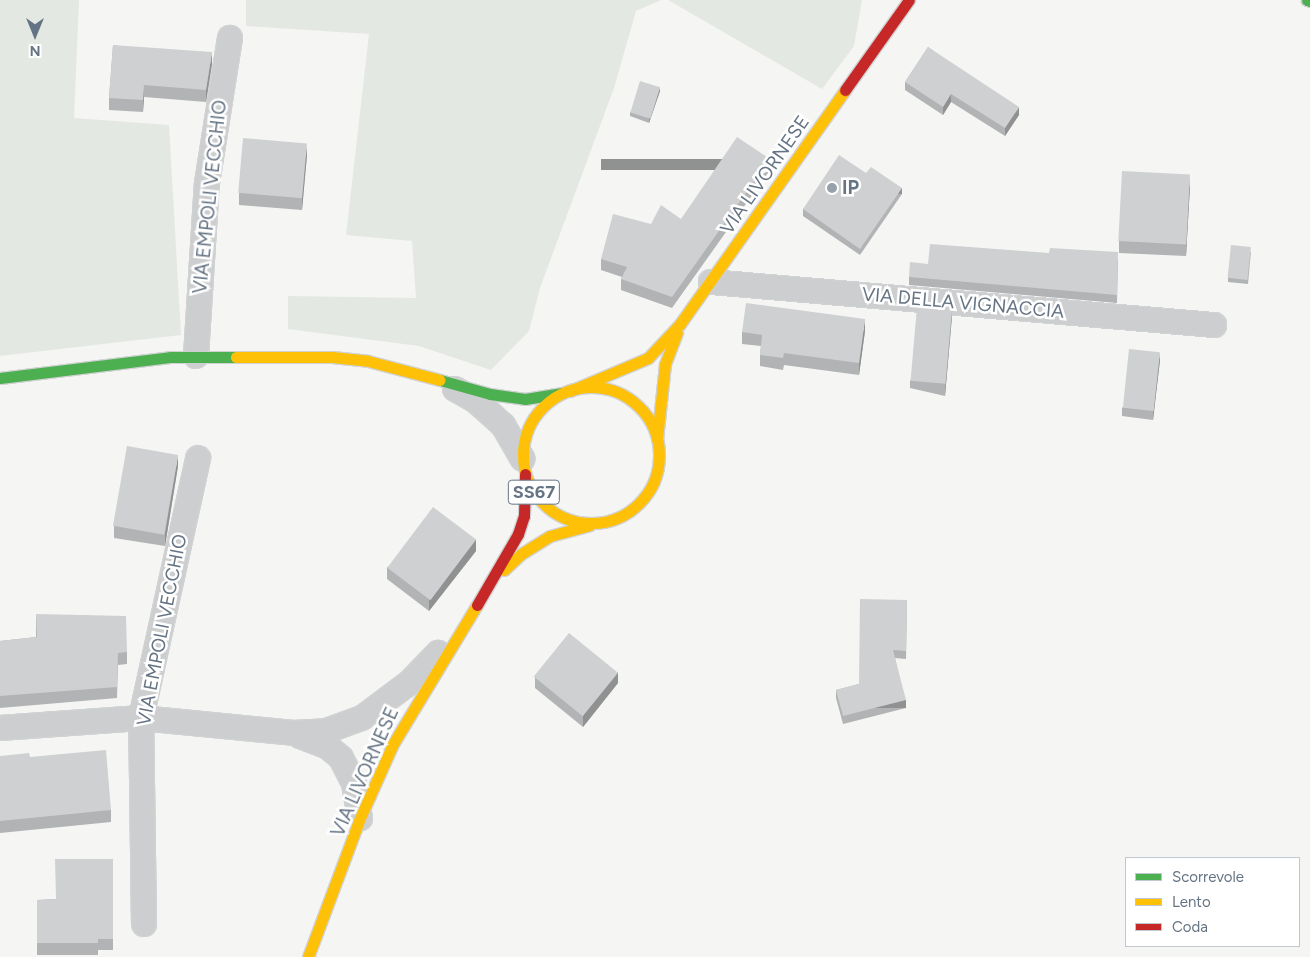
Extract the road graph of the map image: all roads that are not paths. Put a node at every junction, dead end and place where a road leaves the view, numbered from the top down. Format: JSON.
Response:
{"nodes":[{"id":1,"x":909,"y":0,"type":"edge"},
{"id":2,"x":885,"y":10,"type":"dead end"},
{"id":3,"x":230,"y":38,"type":"dead end"},
{"id":4,"x":878,"y":44,"type":"junction"},
{"id":5,"x":711,"y":282,"type":"junction"},
{"id":6,"x":680,"y":324,"type":"junction"},
{"id":7,"x":1214,"y":325,"type":"dead end"},
{"id":8,"x":196,"y":356,"type":"junction"},
{"id":9,"x":0,"y":378,"type":"edge"},
{"id":10,"x":434,"y":378,"type":"junction"},
{"id":11,"x":566,"y":392,"type":"junction"},
{"id":12,"x":657,"y":439,"type":"junction"},
{"id":13,"x":198,"y":458,"type":"dead end"},
{"id":14,"x":524,"y":466,"type":"junction"},
{"id":15,"x":595,"y":524,"type":"junction"},
{"id":16,"x":494,"y":580,"type":"junction"},
{"id":17,"x":454,"y":638,"type":"junction"},
{"id":18,"x":141,"y":718,"type":"junction"},
{"id":19,"x":0,"y":728,"type":"edge"},
{"id":20,"x":293,"y":733,"type":"junction"},
{"id":21,"x":360,"y":818,"type":"junction"},
{"id":22,"x":144,"y":924,"type":"dead end"},
{"id":23,"x":318,"y":936,"type":"junction"},
{"id":24,"x":308,"y":957,"type":"edge"},
{"id":25,"x":315,"y":957,"type":"edge"}],
"edges":[{"from":1,"to":4,"type":"main road","name":"VIA LIVORNESE","number":"SS67"},
{"from":2,"to":4,"type":"main road","name":"VIA LIVORNESE","number":"SS67"},
{"from":3,"to":8,"type":"street","name":"VIA EMPOLI VECCHIO"},
{"from":4,"to":5,"type":"main road","name":"VIA LIVORNESE","number":"SS67"},
{"from":5,"to":6,"type":"main road","name":"VIA LIVORNESE","number":"SS67"},
{"from":5,"to":7,"type":"street","name":"VIA DELLA VIGNACCIA"},
{"from":6,"to":11,"type":"main road","name":"VIA LIVORNESE","number":"SS67"},
{"from":6,"to":12,"type":"main road","name":"VIA LIVORNESE","number":"SS67"},
{"from":8,"to":9,"type":"main road"},
{"from":8,"to":10,"type":"main road"},
{"from":10,"to":11,"type":"main road"},
{"from":10,"to":14,"type":"street"},
{"from":11,"to":12,"type":"main road","name":"VIA LIVORNESE","number":"SS67"},
{"from":11,"to":14,"type":"main road","name":"VIA LIVORNESE","number":"SS67"},
{"from":12,"to":15,"type":"main road","name":"VIA LIVORNESE","number":"SS67"},
{"from":13,"to":18,"type":"street","name":"VIA EMPOLI VECCHIO"},
{"from":14,"to":15,"type":"main road","name":"VIA LIVORNESE","number":"SS67"},
{"from":14,"to":16,"type":"main road","name":"VIA LIVORNESE","number":"SS67"},
{"from":15,"to":16,"type":"main road","name":"VIA LIVORNESE","number":"SS67"},
{"from":16,"to":17,"type":"main road","name":"VIA LIVORNESE","number":"SS67"},
{"from":17,"to":20,"type":"street"},
{"from":17,"to":21,"type":"main road","name":"VIA LIVORNESE","number":"SS67"},
{"from":18,"to":19,"type":"street"},
{"from":18,"to":20,"type":"street"},
{"from":18,"to":22,"type":"street","name":"VIA EMPOLI VECCHIO"},
{"from":20,"to":21,"type":"street"},
{"from":21,"to":23,"type":"main road","name":"VIA LIVORNESE","number":"SS67"},
{"from":23,"to":24,"type":"main road","name":"VIA LIVORNESE","number":"SS67"},
{"from":23,"to":25,"type":"main road","name":"VIA LIVORNESE","number":"SS67"}]}
